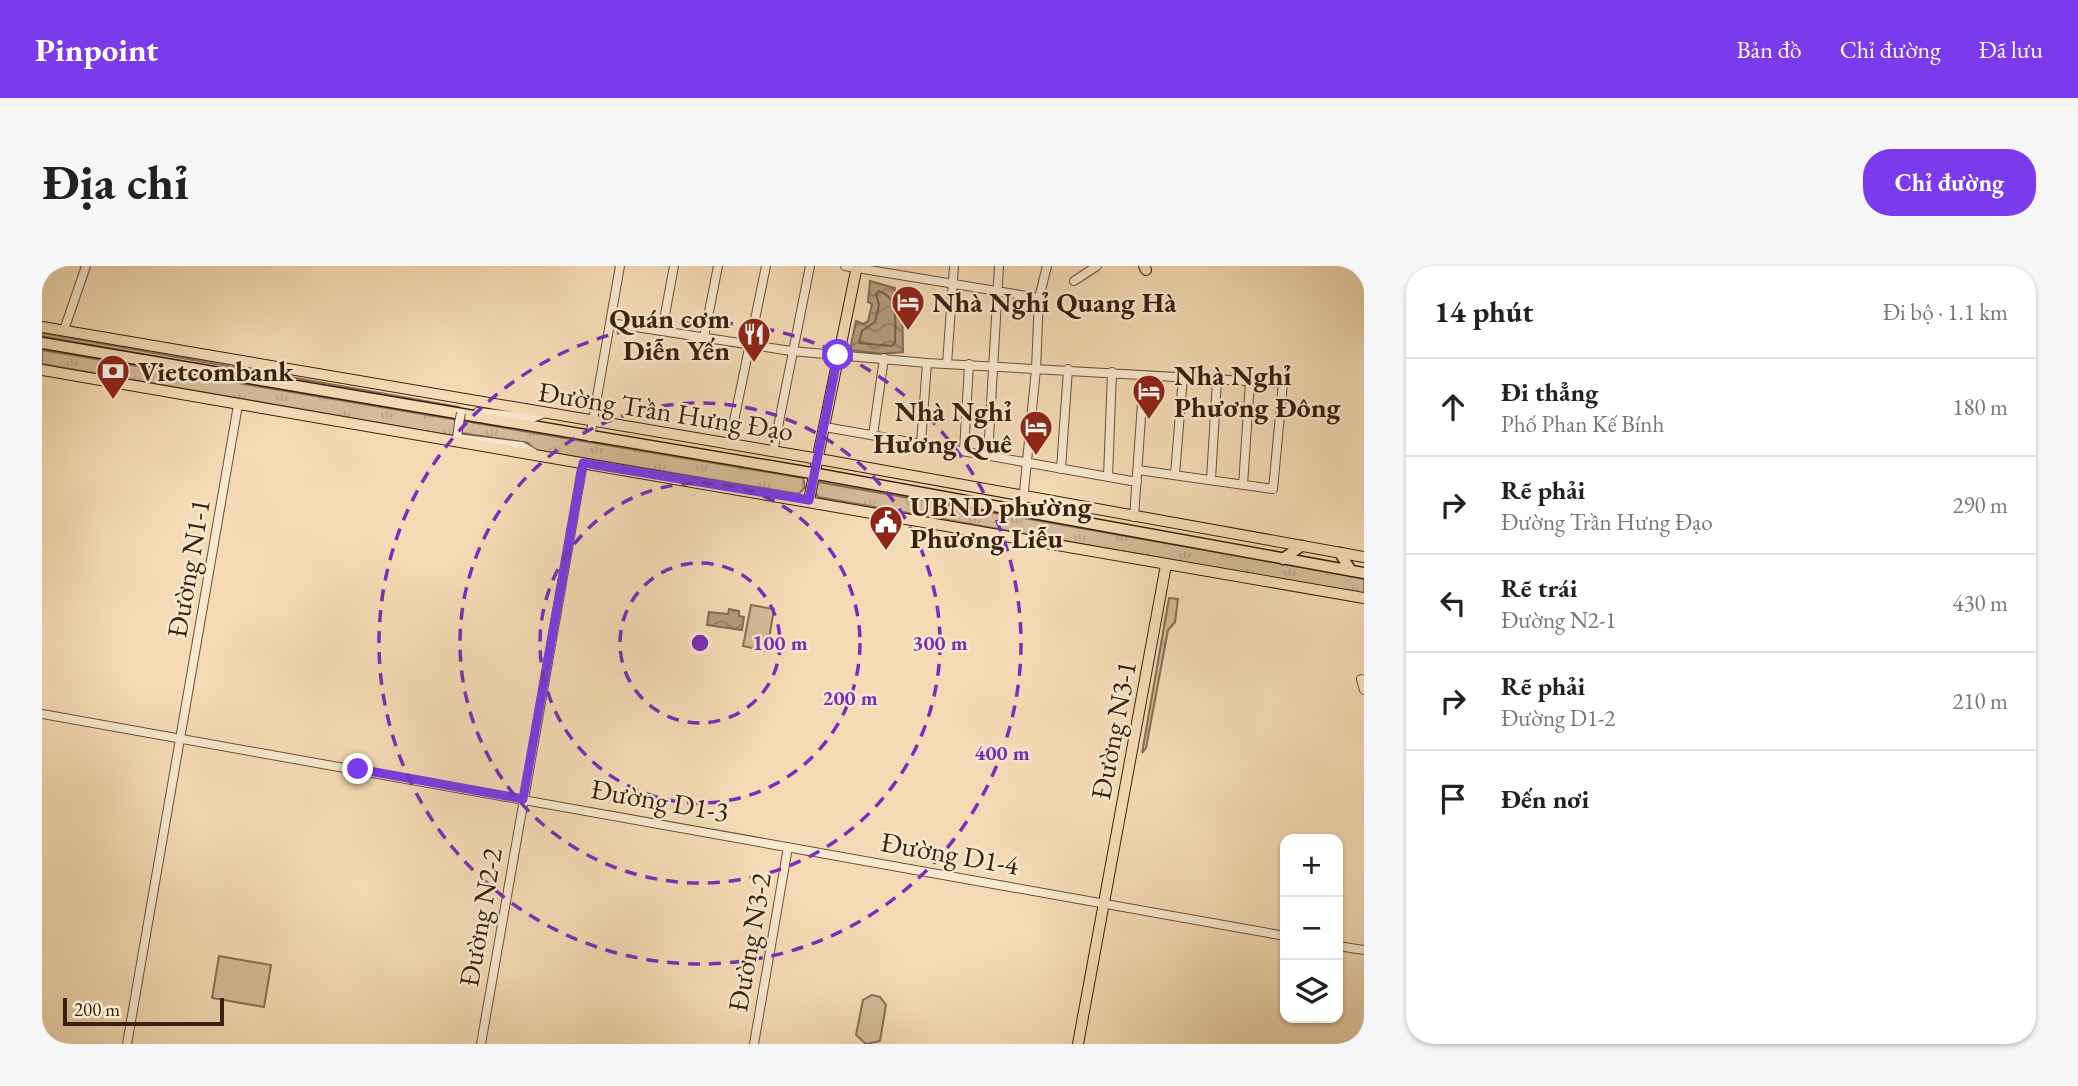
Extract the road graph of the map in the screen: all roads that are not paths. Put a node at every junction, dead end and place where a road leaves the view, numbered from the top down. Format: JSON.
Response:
{"nodes":[{"id":1,"x":86,"y":266,"type":"edge"},
{"id":2,"x":620,"y":266,"type":"edge"},
{"id":3,"x":674,"y":266,"type":"edge"},
{"id":4,"x":718,"y":266,"type":"edge"},
{"id":5,"x":765,"y":266,"type":"edge"},
{"id":6,"x":810,"y":266,"type":"edge"},
{"id":7,"x":907,"y":266,"type":"edge"},
{"id":8,"x":954,"y":266,"type":"edge"},
{"id":9,"x":999,"y":266,"type":"edge"},
{"id":10,"x":1081,"y":266,"type":"edge"},
{"id":11,"x":1097,"y":266,"type":"edge"},
{"id":12,"x":853,"y":267,"type":"edge"},
{"id":13,"x":1044,"y":269,"type":"edge"},
{"id":14,"x":905,"y":276,"type":"junction"},
{"id":15,"x":952,"y":284,"type":"junction"},
{"id":16,"x":997,"y":292,"type":"junction"},
{"id":17,"x":1039,"y":298,"type":"junction"},
{"id":18,"x":610,"y":323,"type":"junction"},
{"id":19,"x":42,"y":327,"type":"edge"},
{"id":20,"x":64,"y":330,"type":"junction"},
{"id":21,"x":662,"y":331,"type":"junction"},
{"id":22,"x":704,"y":337,"type":"junction"},
{"id":23,"x":42,"y":343,"type":"edge"},
{"id":24,"x":749,"y":345,"type":"junction"},
{"id":25,"x":791,"y":351,"type":"junction"},
{"id":26,"x":838,"y":355,"type":"junction"},
{"id":27,"x":884,"y":358,"type":"junction"},
{"id":28,"x":927,"y":363,"type":"junction"},
{"id":29,"x":947,"y":363,"type":"junction"},
{"id":30,"x":969,"y":364,"type":"junction"},
{"id":31,"x":993,"y":366,"type":"junction"},
{"id":32,"x":1036,"y":369,"type":"junction"},
{"id":33,"x":1068,"y":369,"type":"junction"},
{"id":34,"x":42,"y":370,"type":"edge"},
{"id":35,"x":1112,"y":372,"type":"junction"},
{"id":36,"x":1144,"y":375,"type":"junction"},
{"id":37,"x":1182,"y":377,"type":"junction"},
{"id":38,"x":1217,"y":380,"type":"junction"},
{"id":39,"x":1250,"y":382,"type":"junction"},
{"id":40,"x":238,"y":405,"type":"junction"},
{"id":41,"x":545,"y":414,"type":"junction"},
{"id":42,"x":593,"y":422,"type":"junction"},
{"id":43,"x":825,"y":427,"type":"junction"},
{"id":44,"x":873,"y":435,"type":"junction"},
{"id":45,"x":590,"y":437,"type":"junction"},
{"id":46,"x":921,"y":443,"type":"junction"},
{"id":47,"x":729,"y":445,"type":"junction"},
{"id":48,"x":964,"y":450,"type":"junction"},
{"id":49,"x":773,"y":452,"type":"junction"},
{"id":50,"x":537,"y":455,"type":"junction"},
{"id":51,"x":988,"y":456,"type":"junction"},
{"id":52,"x":819,"y":459,"type":"junction"},
{"id":53,"x":1028,"y":462,"type":"junction"},
{"id":54,"x":583,"y":463,"type":"junction"},
{"id":55,"x":1060,"y":468,"type":"junction"},
{"id":56,"x":1138,"y":470,"type":"junction"},
{"id":57,"x":814,"y":474,"type":"junction"},
{"id":58,"x":1175,"y":474,"type":"junction"},
{"id":59,"x":1108,"y":477,"type":"junction"},
{"id":60,"x":1211,"y":479,"type":"junction"},
{"id":61,"x":1137,"y":482,"type":"junction"},
{"id":62,"x":1243,"y":485,"type":"junction"},
{"id":63,"x":1025,"y":496,"type":"junction"},
{"id":64,"x":809,"y":500,"type":"junction"},
{"id":65,"x":1021,"y":512,"type":"junction"},
{"id":66,"x":1134,"y":517,"type":"junction"},
{"id":67,"x":1301,"y":546,"type":"junction"},
{"id":68,"x":1340,"y":553,"type":"junction"},
{"id":69,"x":1364,"y":557,"type":"edge"},
{"id":70,"x":1283,"y":559,"type":"junction"},
{"id":71,"x":1167,"y":565,"type":"junction"},
{"id":72,"x":1351,"y":571,"type":"junction"},
{"id":73,"x":1364,"y":573,"type":"edge"},
{"id":74,"x":1364,"y":598,"type":"edge"},
{"id":75,"x":1362,"y":679,"type":"dead end"},
{"id":76,"x":1364,"y":690,"type":"edge"},
{"id":77,"x":42,"y":714,"type":"edge"},
{"id":78,"x":181,"y":740,"type":"junction"},
{"id":79,"x":523,"y":799,"type":"junction"},
{"id":80,"x":788,"y":847,"type":"junction"},
{"id":81,"x":1104,"y":904,"type":"junction"},
{"id":82,"x":1280,"y":935,"type":"edge"},
{"id":83,"x":1343,"y":947,"type":"edge"},
{"id":84,"x":1364,"y":950,"type":"edge"},
{"id":85,"x":127,"y":1044,"type":"edge"},
{"id":86,"x":481,"y":1044,"type":"edge"},
{"id":87,"x":754,"y":1044,"type":"edge"},
{"id":88,"x":1078,"y":1044,"type":"edge"}],
"edges":[{"from":1,"to":20,"type":"street"},
{"from":2,"to":18,"type":"street"},
{"from":3,"to":21,"type":"street"},
{"from":4,"to":22,"type":"street"},
{"from":5,"to":24,"type":"street"},
{"from":6,"to":25,"type":"street"},
{"from":7,"to":14,"type":"street"},
{"from":8,"to":15,"type":"street"},
{"from":9,"to":16,"type":"street"},
{"from":10,"to":11,"type":"street"},
{"from":12,"to":14,"type":"street"},
{"from":12,"to":26,"type":"main road"},
{"from":13,"to":17,"type":"street"},
{"from":14,"to":15,"type":"street"},
{"from":15,"to":16,"type":"street"},
{"from":15,"to":29,"type":"street"},
{"from":16,"to":17,"type":"street"},
{"from":16,"to":31,"type":"street"},
{"from":17,"to":32,"type":"street"},
{"from":18,"to":21,"type":"street"},
{"from":18,"to":42,"type":"street"},
{"from":19,"to":20,"type":"main road","name":"Đường Trần Hưng Đạo"},
{"from":20,"to":41,"type":"main road","name":"Đường Trần Hưng Đạo"},
{"from":21,"to":22,"type":"street"},
{"from":22,"to":24,"type":"street"},
{"from":23,"to":45,"type":"highway","name":"Đường Trần Hưng Đạo"},
{"from":24,"to":25,"type":"street"},
{"from":24,"to":47,"type":"street"},
{"from":25,"to":26,"type":"street"},
{"from":25,"to":49,"type":"street"},
{"from":26,"to":27,"type":"street"},
{"from":26,"to":43,"type":"main road"},
{"from":27,"to":28,"type":"street"},
{"from":27,"to":44,"type":"street"},
{"from":28,"to":29,"type":"street"},
{"from":28,"to":46,"type":"street"},
{"from":29,"to":30,"type":"street"},
{"from":30,"to":31,"type":"street"},
{"from":30,"to":48,"type":"street"},
{"from":31,"to":32,"type":"street"},
{"from":31,"to":51,"type":"street"},
{"from":32,"to":33,"type":"street"},
{"from":32,"to":53,"type":"street"},
{"from":33,"to":35,"type":"street"},
{"from":33,"to":55,"type":"street"},
{"from":34,"to":40,"type":"main road"},
{"from":35,"to":36,"type":"street"},
{"from":35,"to":59,"type":"street"},
{"from":36,"to":37,"type":"street"},
{"from":36,"to":56,"type":"street"},
{"from":37,"to":38,"type":"street"},
{"from":37,"to":58,"type":"street"},
{"from":38,"to":39,"type":"street"},
{"from":38,"to":60,"type":"street"},
{"from":39,"to":62,"type":"street"},
{"from":39,"to":62,"type":"street"},
{"from":40,"to":50,"type":"main road"},
{"from":40,"to":78,"type":"street","name":"Đường N1-1"},
{"from":41,"to":42,"type":"main road","name":"Đường Trần Hưng Đạo"},
{"from":41,"to":50,"type":"street","bridge":true},
{"from":42,"to":45,"type":"street"},
{"from":42,"to":47,"type":"main road","name":"Đường Trần Hưng Đạo"},
{"from":43,"to":44,"type":"street"},
{"from":43,"to":52,"type":"main road"},
{"from":44,"to":46,"type":"street"},
{"from":45,"to":57,"type":"highway","name":"Đường Trần Hưng Đạo"},
{"from":46,"to":48,"type":"street"},
{"from":47,"to":49,"type":"main road","name":"Đường Trần Hưng Đạo"},
{"from":48,"to":51,"type":"street"},
{"from":49,"to":52,"type":"main road","name":"Đường Trần Hưng Đạo"},
{"from":50,"to":54,"type":"main road"},
{"from":51,"to":53,"type":"street"},
{"from":52,"to":57,"type":"main road"},
{"from":52,"to":63,"type":"main road","name":"Đường Trần Hưng Đạo"},
{"from":53,"to":55,"type":"street"},
{"from":53,"to":63,"type":"street"},
{"from":54,"to":64,"type":"main road"},
{"from":54,"to":79,"type":"street","name":"Đường N2-2"},
{"from":55,"to":59,"type":"street"},
{"from":56,"to":58,"type":"street"},
{"from":56,"to":61,"type":"street"},
{"from":57,"to":64,"type":"main road"},
{"from":57,"to":65,"type":"highway","name":"Đường Trần Hưng Đạo"},
{"from":58,"to":60,"type":"street"},
{"from":59,"to":61,"type":"street"},
{"from":60,"to":62,"type":"street"},
{"from":61,"to":66,"type":"street"},
{"from":63,"to":65,"type":"street"},
{"from":63,"to":66,"type":"main road","name":"Đường Trần Hưng Đạo"},
{"from":64,"to":71,"type":"main road"},
{"from":65,"to":70,"type":"highway","name":"Đường Trần Hưng Đạo"},
{"from":66,"to":67,"type":"main road","name":"Đường Trần Hưng Đạo"},
{"from":67,"to":68,"type":"main road","name":"Đường Trần Hưng Đạo"},
{"from":67,"to":70,"type":"highway"},
{"from":68,"to":69,"type":"main road","name":"Đường Trần Hưng Đạo"},
{"from":68,"to":72,"type":"highway"},
{"from":70,"to":72,"type":"highway","name":"Đường Trần Hưng Đạo"},
{"from":71,"to":74,"type":"main road"},
{"from":71,"to":81,"type":"main road","name":"Đường N3-1"},
{"from":72,"to":73,"type":"highway","name":"Đường Trần Hưng Đạo"},
{"from":75,"to":76,"type":"street"},
{"from":77,"to":78,"type":"street","name":"Đường D1-3"},
{"from":78,"to":79,"type":"street","name":"Đường D1-3"},
{"from":78,"to":85,"type":"street","name":"Đường N1-1"},
{"from":79,"to":80,"type":"street","name":"Đường D1-3"},
{"from":79,"to":86,"type":"street","name":"Đường N2-2"},
{"from":80,"to":81,"type":"street","name":"Đường D1-4"},
{"from":80,"to":87,"type":"street","name":"Đường N3-2"},
{"from":81,"to":82,"type":"street","name":"Đường D1-4"},
{"from":81,"to":88,"type":"main road","name":"Đường N3-1"},
{"from":83,"to":84,"type":"street"}]}
